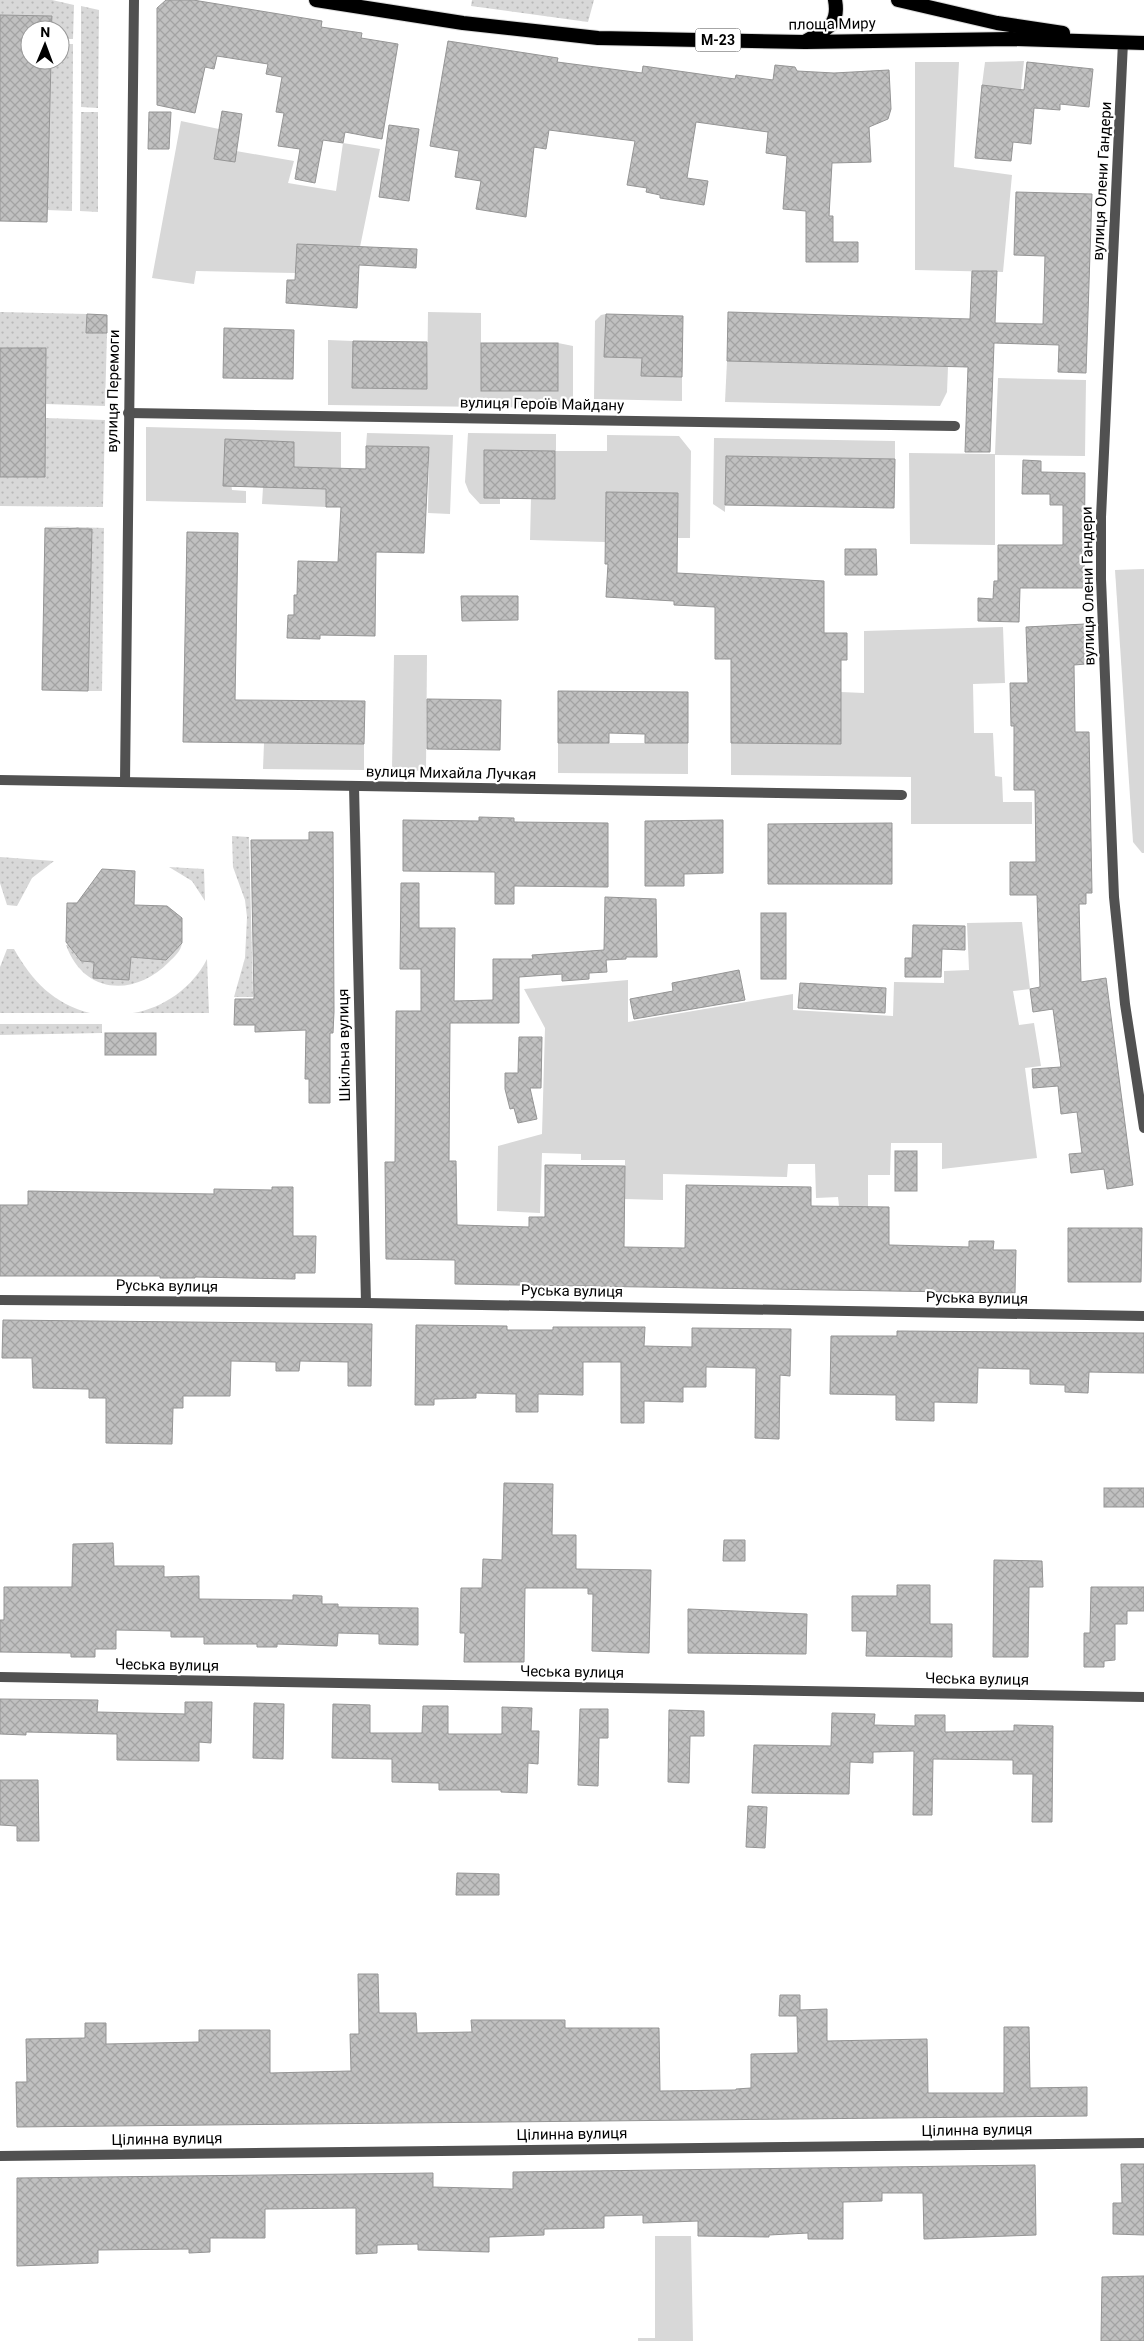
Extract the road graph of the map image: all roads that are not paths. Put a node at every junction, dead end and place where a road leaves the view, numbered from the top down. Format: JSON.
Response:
{"nodes":[{"id":1,"x":134,"y":0,"type":"edge"},
{"id":2,"x":316,"y":0,"type":"edge"},
{"id":3,"x":835,"y":0,"type":"edge"},
{"id":4,"x":898,"y":0,"type":"edge"},
{"id":5,"x":805,"y":42,"type":"junction"},
{"id":6,"x":1123,"y":42,"type":"junction"},
{"id":7,"x":1144,"y":43,"type":"edge"},
{"id":8,"x":128,"y":413,"type":"junction"},
{"id":9,"x":955,"y":426,"type":"dead end"},
{"id":10,"x":0,"y":780,"type":"edge"},
{"id":11,"x":125,"y":782,"type":"junction"},
{"id":12,"x":354,"y":786,"type":"junction"},
{"id":13,"x":902,"y":795,"type":"dead end"},
{"id":14,"x":1144,"y":1128,"type":"edge"},
{"id":15,"x":0,"y":1300,"type":"edge"},
{"id":16,"x":366,"y":1303,"type":"junction"},
{"id":17,"x":1144,"y":1316,"type":"edge"},
{"id":18,"x":0,"y":1676,"type":"edge"},
{"id":19,"x":1144,"y":1698,"type":"edge"},
{"id":20,"x":1144,"y":2143,"type":"edge"},
{"id":21,"x":0,"y":2156,"type":"edge"}],
"edges":[{"from":1,"to":8,"type":"street","name":"вулиця Перемоги"},
{"from":2,"to":5,"type":"highway","name":"площа Миру","number":"М-23"},
{"from":3,"to":5,"type":"highway"},
{"from":4,"to":6,"type":"highway","number":"М-23"},
{"from":5,"to":6,"type":"highway","name":"площа Миру","number":"М-23"},
{"from":6,"to":7,"type":"highway","number":"М-23"},
{"from":6,"to":14,"type":"street","name":"вулиця Олени Гандери"},
{"from":8,"to":9,"type":"street","name":"вулиця Героїв Майдану"},
{"from":8,"to":11,"type":"street","name":"вулиця Перемоги"},
{"from":10,"to":11,"type":"street","name":"вулиця Михайла Лучкая"},
{"from":11,"to":12,"type":"street","name":"вулиця Михайла Лучкая"},
{"from":12,"to":13,"type":"street","name":"вулиця Михайла Лучкая"},
{"from":12,"to":16,"type":"street","name":"Шкільна вулиця"},
{"from":15,"to":16,"type":"street","name":"Руська вулиця"},
{"from":16,"to":17,"type":"street","name":"Руська вулиця"},
{"from":18,"to":19,"type":"street","name":"Чеська вулиця"},
{"from":20,"to":21,"type":"street","name":"Цілинна вулиця"}]}
